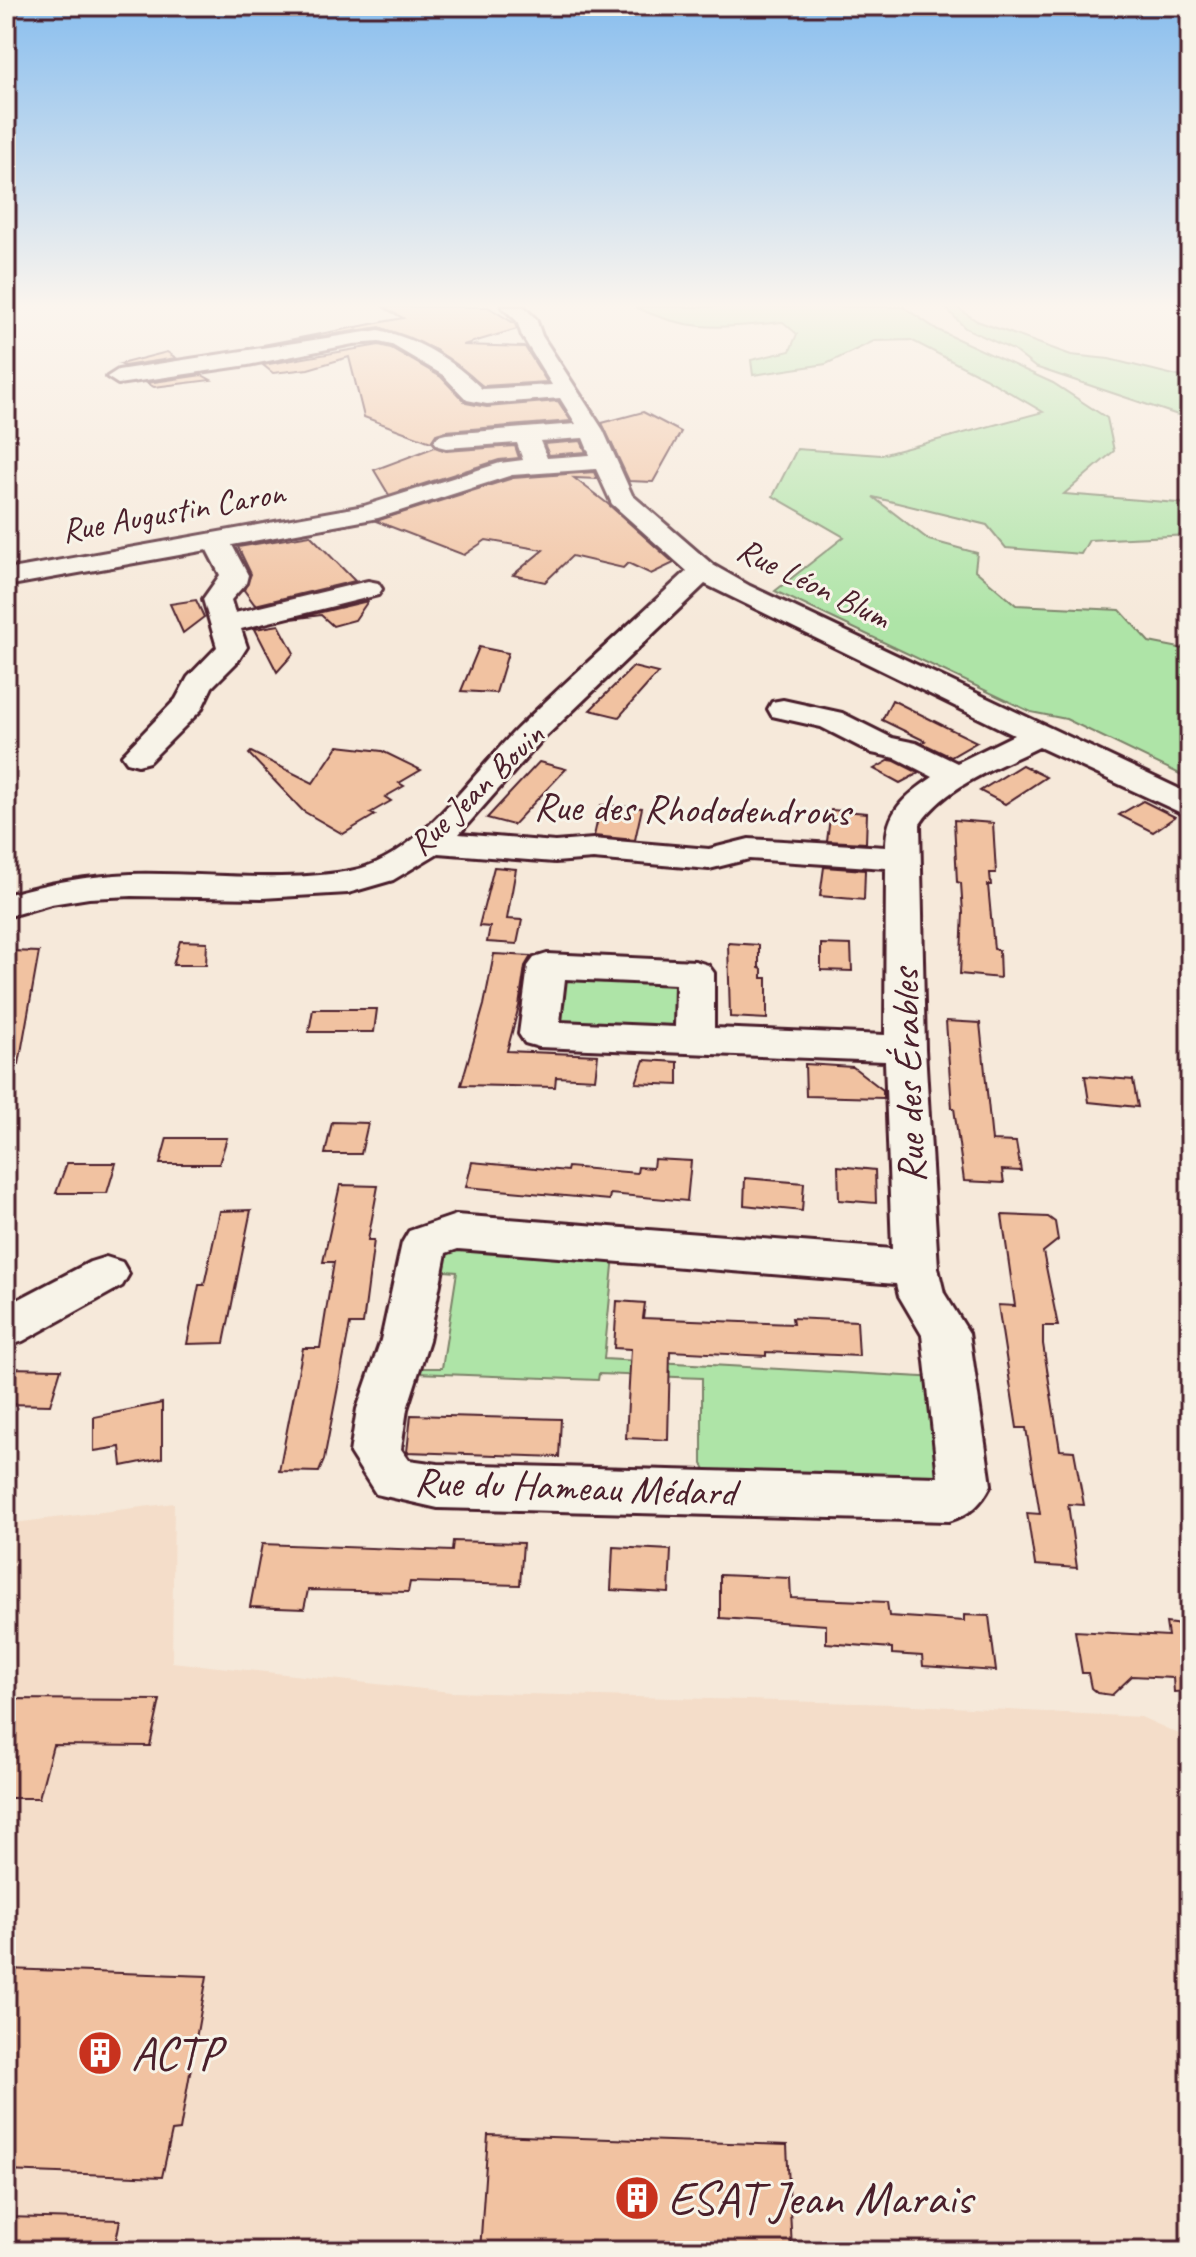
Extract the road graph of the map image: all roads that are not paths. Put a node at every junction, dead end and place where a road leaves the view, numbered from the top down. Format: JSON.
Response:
{"nodes":[{"id":1,"x":581,"y":412,"type":"edge"},
{"id":2,"x":591,"y":430,"type":"junction"},
{"id":3,"x":526,"y":435,"type":"junction"},
{"id":4,"x":446,"y":441,"type":"dead end"},
{"id":5,"x":604,"y":461,"type":"junction"},
{"id":6,"x":537,"y":464,"type":"junction"},
{"id":7,"x":215,"y":539,"type":"junction"},
{"id":8,"x":703,"y":571,"type":"junction"},
{"id":9,"x":6,"y":578,"type":"edge"},
{"id":10,"x":368,"y":589,"type":"dead end"},
{"id":11,"x":225,"y":624,"type":"junction"},
{"id":12,"x":783,"y":709,"type":"dead end"},
{"id":13,"x":1039,"y":735,"type":"junction"},
{"id":14,"x":138,"y":755,"type":"dead end"},
{"id":15,"x":959,"y":777,"type":"junction"},
{"id":16,"x":1190,"y":807,"type":"edge"},
{"id":17,"x":431,"y":842,"type":"junction"},
{"id":18,"x":904,"y":859,"type":"junction"},
{"id":19,"x":6,"y":874,"type":"edge"},
{"id":20,"x":109,"y":886,"type":"junction"},
{"id":21,"x":6,"y":906,"type":"edge"},
{"id":22,"x":694,"y":1040,"type":"dead end"},
{"id":23,"x":905,"y":1049,"type":"junction"},
{"id":24,"x":915,"y":1268,"type":"junction"},
{"id":25,"x":106,"y":1274,"type":"dead end"},
{"id":26,"x":6,"y":1328,"type":"edge"},
{"id":27,"x":965,"y":1485,"type":"joint"}],
"edges":[{"from":1,"to":2,"type":"street","name":"Rue Léon Blum"},
{"from":2,"to":3,"type":"street"},
{"from":2,"to":5,"type":"street","name":"Rue Léon Blum"},
{"from":3,"to":4,"type":"street"},
{"from":3,"to":6,"type":"street"},
{"from":5,"to":6,"type":"street","name":"Rue Augustin Caron"},
{"from":5,"to":8,"type":"street","name":"Rue Léon Blum"},
{"from":6,"to":7,"type":"street","name":"Rue Augustin Caron"},
{"from":7,"to":9,"type":"street","name":"Rue Augustin Caron"},
{"from":7,"to":11,"type":"street"},
{"from":8,"to":13,"type":"street","name":"Rue Léon Blum"},
{"from":8,"to":17,"type":"street","name":"Rue Jean Bouin"},
{"from":10,"to":11,"type":"street"},
{"from":11,"to":14,"type":"street"},
{"from":12,"to":15,"type":"street"},
{"from":13,"to":15,"type":"street","name":"Rue des Érables"},
{"from":13,"to":16,"type":"street","name":"Rue Léon Blum"},
{"from":15,"to":18,"type":"street","name":"Rue des Érables"},
{"from":17,"to":18,"type":"street","name":"Rue des Rhododendrons"},
{"from":17,"to":20,"type":"street","name":"Rue Jean Bouin"},
{"from":18,"to":23,"type":"street","name":"Rue des Érables"},
{"from":19,"to":20,"type":"street"},
{"from":20,"to":21,"type":"street","name":"Rue Jean Bouin"},
{"from":22,"to":23,"type":"street"},
{"from":23,"to":24,"type":"street","name":"Rue des Érables"},
{"from":24,"to":27,"type":"street","name":"Rue des Érables"},
{"from":24,"to":27,"type":"street","name":"Rue du Hameau Médard"},
{"from":25,"to":26,"type":"street"}]}
